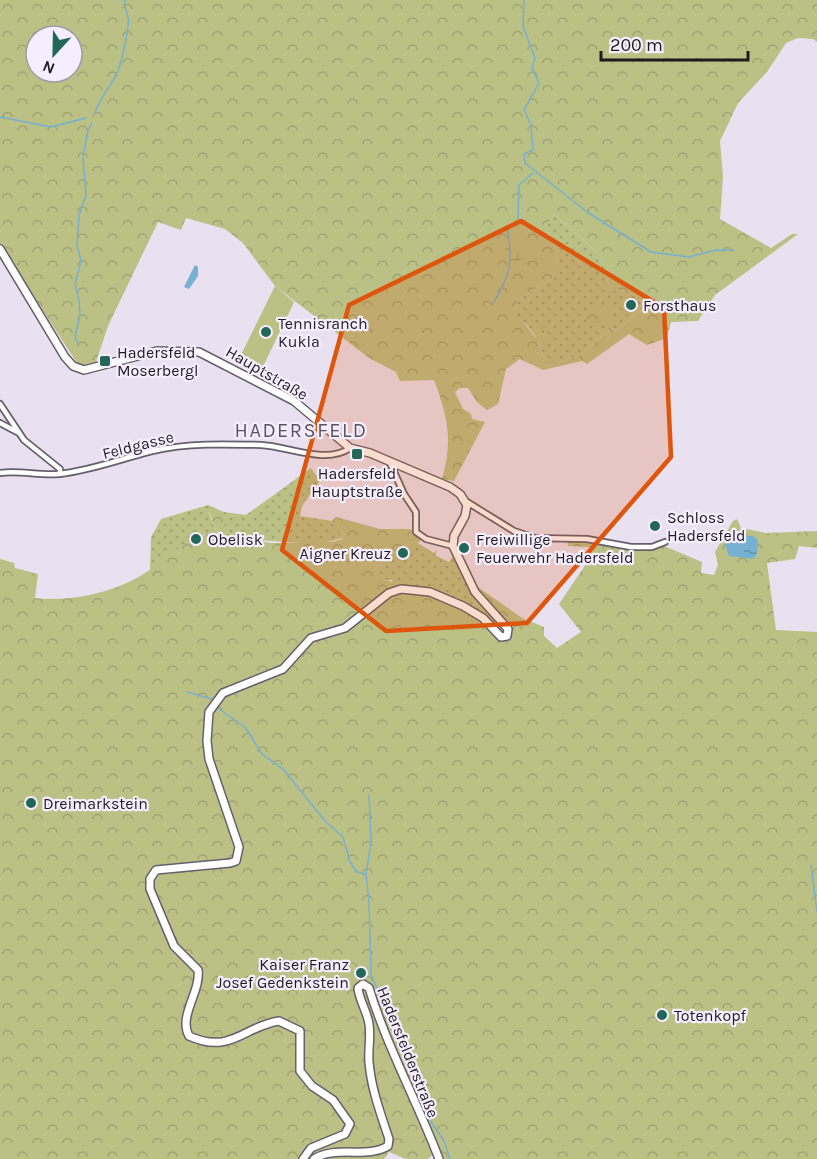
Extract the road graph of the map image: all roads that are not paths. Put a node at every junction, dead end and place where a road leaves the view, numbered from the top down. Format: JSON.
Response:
{"nodes":[{"id":1,"x":0,"y":249,"type":"edge"},
{"id":2,"x":0,"y":404,"type":"edge"},
{"id":3,"x":0,"y":423,"type":"edge"},
{"id":4,"x":19,"y":433,"type":"junction"},
{"id":5,"x":350,"y":448,"type":"junction"},
{"id":6,"x":390,"y":463,"type":"junction"},
{"id":7,"x":0,"y":473,"type":"edge"},
{"id":8,"x":60,"y":474,"type":"junction"},
{"id":9,"x":465,"y":500,"type":"junction"},
{"id":10,"x":665,"y":542,"type":"dead end"},
{"id":11,"x":453,"y":546,"type":"junction"},
{"id":12,"x":303,"y":1159,"type":"edge"},
{"id":13,"x":314,"y":1159,"type":"edge"},
{"id":14,"x":439,"y":1159,"type":"edge"}],
"edges":[{"from":1,"to":5,"type":"street","name":"Hauptstraße"},
{"from":2,"to":4,"type":"street"},
{"from":3,"to":4,"type":"street"},
{"from":4,"to":8,"type":"street"},
{"from":5,"to":6,"type":"street","name":"Hauptstraße"},
{"from":5,"to":8,"type":"street","name":"Feldgasse"},
{"from":6,"to":9,"type":"street","name":"Hauptstraße"},
{"from":6,"to":11,"type":"street"},
{"from":7,"to":8,"type":"street","name":"Feldgasse"},
{"from":9,"to":10,"type":"street"},
{"from":9,"to":11,"type":"street"},
{"from":11,"to":12,"type":"street"},
{"from":13,"to":14,"type":"street","name":"Hadersfelderstraße"}]}
